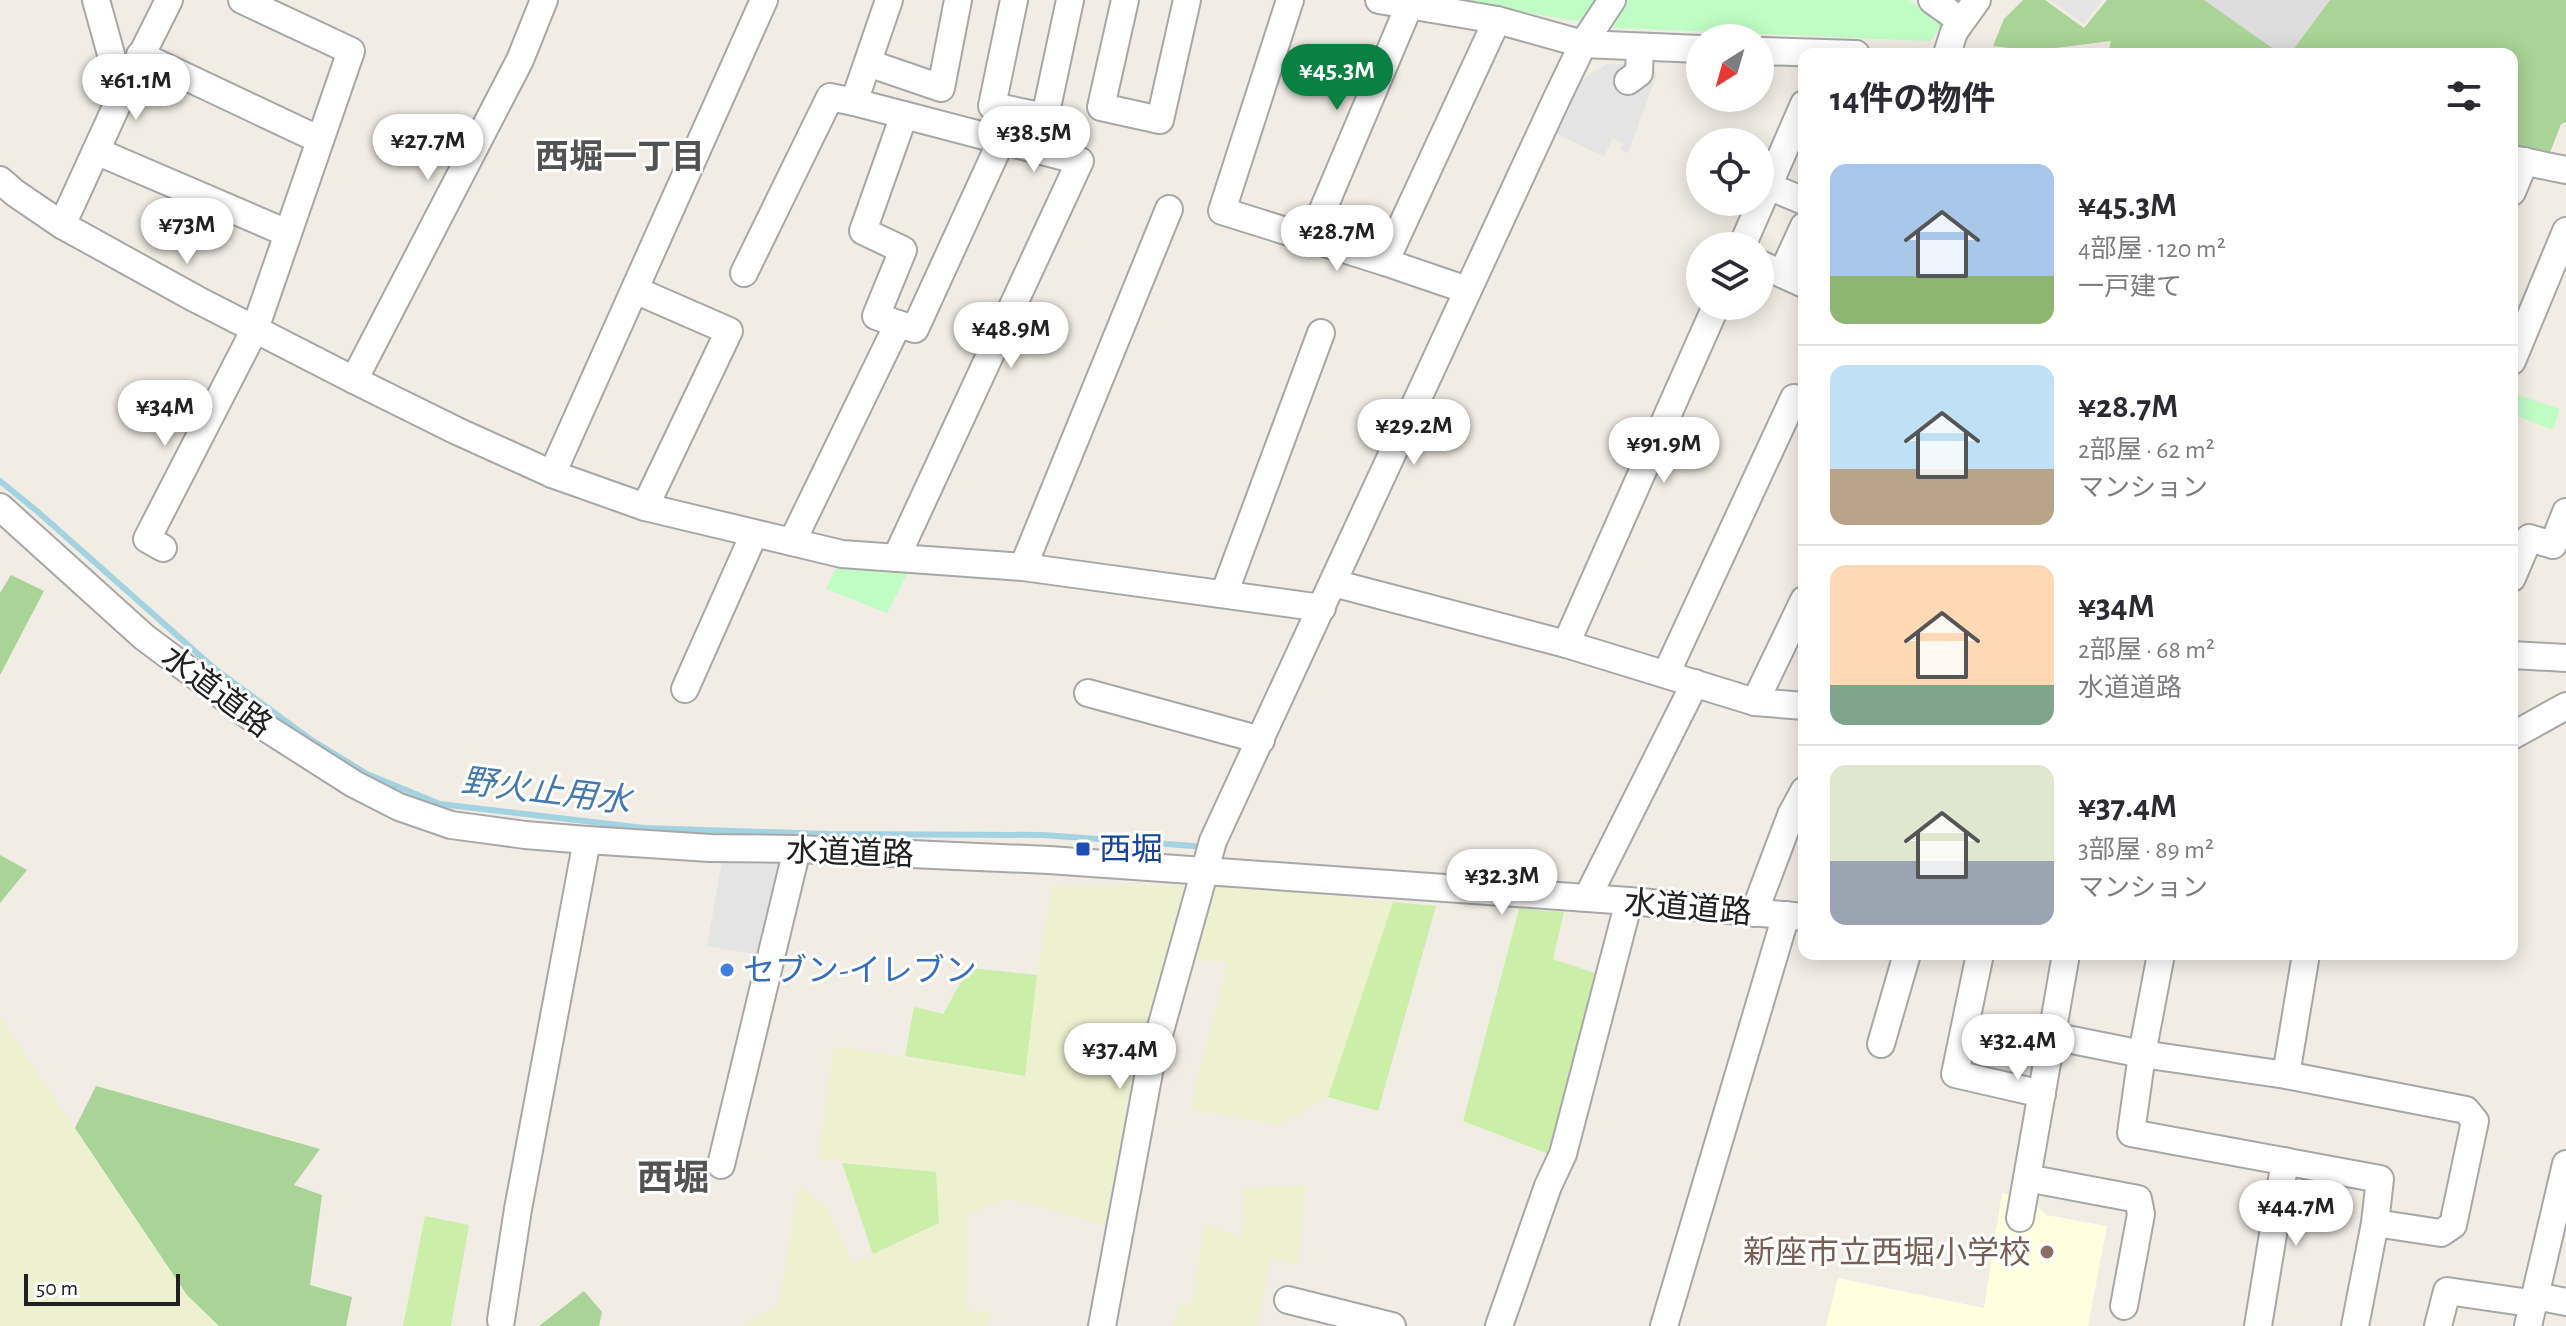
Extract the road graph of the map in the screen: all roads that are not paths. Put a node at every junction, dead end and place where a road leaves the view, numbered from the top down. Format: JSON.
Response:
{"nodes":[{"id":1,"x":96,"y":0,"type":"edge"},
{"id":2,"x":169,"y":0,"type":"edge"},
{"id":3,"x":242,"y":0,"type":"edge"},
{"id":4,"x":544,"y":0,"type":"edge"},
{"id":5,"x":764,"y":0,"type":"edge"},
{"id":6,"x":889,"y":0,"type":"edge"},
{"id":7,"x":958,"y":0,"type":"edge"},
{"id":8,"x":1014,"y":0,"type":"edge"},
{"id":9,"x":1070,"y":0,"type":"edge"},
{"id":10,"x":1125,"y":0,"type":"edge"},
{"id":11,"x":1187,"y":0,"type":"edge"},
{"id":12,"x":1290,"y":0,"type":"edge"},
{"id":13,"x":1379,"y":0,"type":"edge"},
{"id":14,"x":1612,"y":0,"type":"edge"},
{"id":15,"x":1932,"y":0,"type":"edge"},
{"id":16,"x":1977,"y":0,"type":"edge"},
{"id":17,"x":1409,"y":6,"type":"junction"},
{"id":18,"x":1497,"y":20,"type":"junction"},
{"id":19,"x":1961,"y":21,"type":"junction"},
{"id":20,"x":1583,"y":44,"type":"junction"},
{"id":21,"x":1640,"y":47,"type":"junction"},
{"id":22,"x":1949,"y":48,"type":"edge"},
{"id":23,"x":1686,"y":49,"type":"edge"},
{"id":24,"x":1774,"y":51,"type":"edge"},
{"id":25,"x":1798,"y":52,"type":"edge"},
{"id":26,"x":140,"y":55,"type":"junction"},
{"id":27,"x":868,"y":63,"type":"junction"},
{"id":28,"x":1628,"y":81,"type":"dead end"},
{"id":29,"x":122,"y":94,"type":"junction"},
{"id":30,"x":854,"y":102,"type":"junction"},
{"id":31,"x":904,"y":115,"type":"junction"},
{"id":32,"x":1798,"y":118,"type":"edge"},
{"id":33,"x":1002,"y":139,"type":"junction"},
{"id":34,"x":320,"y":140,"type":"junction"},
{"id":35,"x":96,"y":151,"type":"junction"},
{"id":36,"x":2518,"y":160,"type":"edge"},
{"id":37,"x":2566,"y":170,"type":"edge"},
{"id":38,"x":1774,"y":172,"type":"edge"},
{"id":39,"x":0,"y":180,"type":"edge"},
{"id":40,"x":1774,"y":188,"type":"edge"},
{"id":41,"x":1798,"y":198,"type":"edge"},
{"id":42,"x":1169,"y":209,"type":"dead end"},
{"id":43,"x":62,"y":225,"type":"junction"},
{"id":44,"x":2566,"y":231,"type":"edge"},
{"id":45,"x":287,"y":233,"type":"junction"},
{"id":46,"x":1311,"y":238,"type":"junction"},
{"id":47,"x":1798,"y":239,"type":"edge"},
{"id":48,"x":1385,"y":262,"type":"junction"},
{"id":49,"x":744,"y":273,"type":"dead end"},
{"id":50,"x":1782,"y":274,"type":"edge"},
{"id":51,"x":635,"y":290,"type":"junction"},
{"id":52,"x":1467,"y":290,"type":"junction"},
{"id":53,"x":1710,"y":320,"type":"edge"},
{"id":54,"x":898,"y":324,"type":"junction"},
{"id":55,"x":255,"y":329,"type":"junction"},
{"id":56,"x":1321,"y":333,"type":"dead end"},
{"id":57,"x":2518,"y":347,"type":"edge"},
{"id":58,"x":354,"y":380,"type":"junction"},
{"id":59,"x":1798,"y":400,"type":"edge"},
{"id":60,"x":552,"y":474,"type":"junction"},
{"id":61,"x":0,"y":507,"type":"edge"},
{"id":62,"x":645,"y":507,"type":"junction"},
{"id":63,"x":2566,"y":512,"type":"edge"},
{"id":64,"x":754,"y":534,"type":"junction"},
{"id":65,"x":792,"y":542,"type":"junction"},
{"id":66,"x":163,"y":548,"type":"dead end"},
{"id":67,"x":896,"y":558,"type":"junction"},
{"id":68,"x":2518,"y":564,"type":"edge"},
{"id":69,"x":1023,"y":567,"type":"junction"},
{"id":70,"x":1333,"y":583,"type":"junction"},
{"id":71,"x":1224,"y":594,"type":"junction"},
{"id":72,"x":1322,"y":608,"type":"junction"},
{"id":73,"x":1798,"y":612,"type":"edge"},
{"id":74,"x":1566,"y":644,"type":"junction"},
{"id":75,"x":2518,"y":655,"type":"edge"},
{"id":76,"x":2566,"y":658,"type":"edge"},
{"id":77,"x":1666,"y":674,"type":"junction"},
{"id":78,"x":1695,"y":683,"type":"junction"},
{"id":79,"x":685,"y":689,"type":"dead end"},
{"id":80,"x":1088,"y":693,"type":"dead end"},
{"id":81,"x":1755,"y":702,"type":"junction"},
{"id":82,"x":1798,"y":706,"type":"edge"},
{"id":83,"x":2566,"y":706,"type":"edge"},
{"id":84,"x":2518,"y":733,"type":"edge"},
{"id":85,"x":1261,"y":740,"type":"junction"},
{"id":86,"x":1798,"y":802,"type":"edge"},
{"id":87,"x":587,"y":840,"type":"junction"},
{"id":88,"x":797,"y":849,"type":"junction"},
{"id":89,"x":1203,"y":871,"type":"junction"},
{"id":90,"x":1587,"y":898,"type":"junction"},
{"id":91,"x":1629,"y":901,"type":"junction"},
{"id":92,"x":1754,"y":913,"type":"junction"},
{"id":93,"x":1795,"y":916,"type":"edge"},
{"id":94,"x":1905,"y":960,"type":"edge"},
{"id":95,"x":1979,"y":960,"type":"edge"},
{"id":96,"x":2065,"y":960,"type":"edge"},
{"id":97,"x":2160,"y":960,"type":"edge"},
{"id":98,"x":2305,"y":960,"type":"edge"},
{"id":99,"x":2052,"y":1036,"type":"junction"},
{"id":100,"x":1881,"y":1044,"type":"dead end"},
{"id":101,"x":2142,"y":1054,"type":"junction"},
{"id":102,"x":2286,"y":1075,"type":"junction"},
{"id":103,"x":2042,"y":1094,"type":"junction"},
{"id":104,"x":2285,"y":1161,"type":"junction"},
{"id":105,"x":2566,"y":1164,"type":"edge"},
{"id":106,"x":721,"y":1165,"type":"dead end"},
{"id":107,"x":2027,"y":1178,"type":"junction"},
{"id":108,"x":2020,"y":1218,"type":"dead end"},
{"id":109,"x":2375,"y":1223,"type":"junction"},
{"id":110,"x":2533,"y":1299,"type":"junction"},
{"id":111,"x":1288,"y":1300,"type":"dead end"},
{"id":112,"x":2566,"y":1302,"type":"edge"},
{"id":113,"x":2124,"y":1306,"type":"dead end"},
{"id":114,"x":501,"y":1320,"type":"dead end"},
{"id":115,"x":1375,"y":1324,"type":"edge"},
{"id":116,"x":1102,"y":1326,"type":"edge"},
{"id":117,"x":1499,"y":1326,"type":"edge"},
{"id":118,"x":1664,"y":1326,"type":"edge"},
{"id":119,"x":2258,"y":1326,"type":"edge"},
{"id":120,"x":2355,"y":1326,"type":"edge"},
{"id":121,"x":2438,"y":1326,"type":"edge"},
{"id":122,"x":2528,"y":1326,"type":"edge"}],
"edges":[{"from":1,"to":29,"type":"street"},
{"from":2,"to":26,"type":"street"},
{"from":3,"to":34,"type":"street"},
{"from":4,"to":58,"type":"street"},
{"from":5,"to":51,"type":"street"},
{"from":6,"to":27,"type":"street"},
{"from":7,"to":27,"type":"street"},
{"from":8,"to":9,"type":"street"},
{"from":10,"to":11,"type":"street"},
{"from":12,"to":46,"type":"street"},
{"from":13,"to":17,"type":"street"},
{"from":14,"to":20,"type":"street"},
{"from":15,"to":19,"type":"street"},
{"from":16,"to":19,"type":"street"},
{"from":17,"to":18,"type":"street"},
{"from":17,"to":46,"type":"street"},
{"from":18,"to":20,"type":"street"},
{"from":18,"to":48,"type":"street"},
{"from":19,"to":22,"type":"street"},
{"from":20,"to":21,"type":"street"},
{"from":20,"to":52,"type":"street"},
{"from":21,"to":23,"type":"street"},
{"from":21,"to":28,"type":"street"},
{"from":24,"to":25,"type":"street"},
{"from":26,"to":29,"type":"street"},
{"from":26,"to":34,"type":"street"},
{"from":27,"to":30,"type":"street"},
{"from":29,"to":35,"type":"street"},
{"from":30,"to":31,"type":"street"},
{"from":30,"to":49,"type":"street"},
{"from":31,"to":33,"type":"street"},
{"from":31,"to":54,"type":"street"},
{"from":32,"to":38,"type":"street"},
{"from":33,"to":54,"type":"street"},
{"from":33,"to":67,"type":"street"},
{"from":34,"to":45,"type":"street"},
{"from":35,"to":43,"type":"street"},
{"from":35,"to":45,"type":"street"},
{"from":36,"to":37,"type":"street"},
{"from":39,"to":43,"type":"street"},
{"from":40,"to":41,"type":"street"},
{"from":42,"to":69,"type":"street"},
{"from":43,"to":55,"type":"street"},
{"from":44,"to":57,"type":"street"},
{"from":45,"to":55,"type":"street"},
{"from":46,"to":48,"type":"street"},
{"from":47,"to":50,"type":"street"},
{"from":48,"to":52,"type":"street"},
{"from":51,"to":60,"type":"street"},
{"from":51,"to":62,"type":"street"},
{"from":52,"to":70,"type":"street"},
{"from":53,"to":74,"type":"street"},
{"from":54,"to":65,"type":"street"},
{"from":55,"to":58,"type":"street"},
{"from":55,"to":66,"type":"street"},
{"from":56,"to":71,"type":"street"},
{"from":58,"to":60,"type":"street"},
{"from":59,"to":77,"type":"street"},
{"from":60,"to":62,"type":"street"},
{"from":61,"to":87,"type":"street","name":"水道道路"},
{"from":62,"to":64,"type":"street"},
{"from":63,"to":68,"type":"street"},
{"from":64,"to":65,"type":"street"},
{"from":64,"to":79,"type":"street"},
{"from":65,"to":67,"type":"street"},
{"from":67,"to":69,"type":"street"},
{"from":69,"to":71,"type":"street"},
{"from":70,"to":72,"type":"street"},
{"from":70,"to":74,"type":"street"},
{"from":71,"to":72,"type":"street"},
{"from":72,"to":85,"type":"street"},
{"from":73,"to":81,"type":"street"},
{"from":74,"to":77,"type":"street"},
{"from":75,"to":76,"type":"street"},
{"from":77,"to":78,"type":"street"},
{"from":78,"to":81,"type":"street"},
{"from":78,"to":90,"type":"street"},
{"from":80,"to":85,"type":"street"},
{"from":81,"to":82,"type":"street"},
{"from":83,"to":84,"type":"street"},
{"from":85,"to":89,"type":"street"},
{"from":86,"to":92,"type":"street"},
{"from":87,"to":88,"type":"street","name":"水道道路"},
{"from":87,"to":114,"type":"street"},
{"from":88,"to":89,"type":"street","name":"水道道路"},
{"from":88,"to":106,"type":"street"},
{"from":89,"to":90,"type":"street","name":"水道道路"},
{"from":89,"to":116,"type":"street"},
{"from":90,"to":91,"type":"street","name":"水道道路"},
{"from":91,"to":92,"type":"street","name":"水道道路"},
{"from":91,"to":117,"type":"street"},
{"from":92,"to":93,"type":"street","name":"水道道路"},
{"from":93,"to":118,"type":"street"},
{"from":94,"to":100,"type":"street"},
{"from":95,"to":103,"type":"street"},
{"from":96,"to":99,"type":"street"},
{"from":97,"to":101,"type":"street"},
{"from":98,"to":102,"type":"street"},
{"from":99,"to":101,"type":"street"},
{"from":99,"to":103,"type":"street"},
{"from":101,"to":102,"type":"street"},
{"from":101,"to":104,"type":"street"},
{"from":102,"to":109,"type":"street"},
{"from":103,"to":107,"type":"street"},
{"from":104,"to":109,"type":"street"},
{"from":104,"to":119,"type":"street"},
{"from":105,"to":110,"type":"street"},
{"from":107,"to":108,"type":"street"},
{"from":107,"to":113,"type":"street"},
{"from":109,"to":120,"type":"street"},
{"from":110,"to":112,"type":"street"},
{"from":110,"to":121,"type":"street"},
{"from":110,"to":122,"type":"street"},
{"from":111,"to":115,"type":"street"}]}
